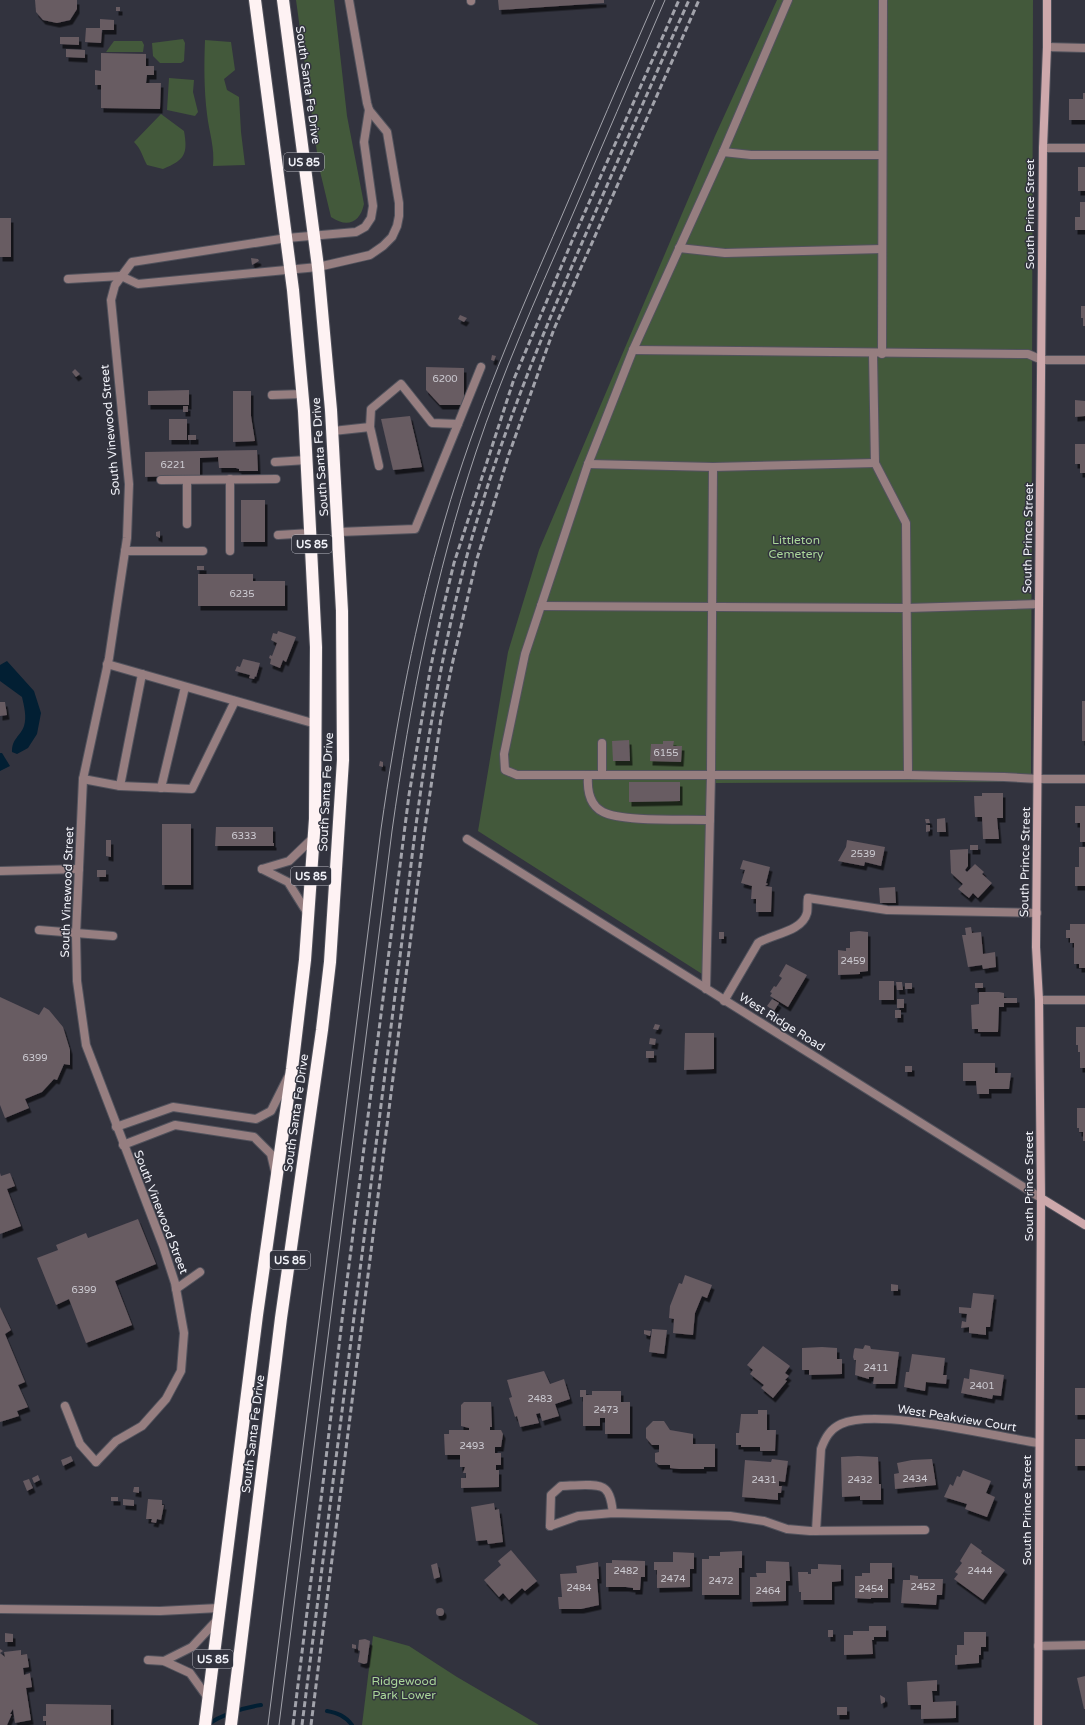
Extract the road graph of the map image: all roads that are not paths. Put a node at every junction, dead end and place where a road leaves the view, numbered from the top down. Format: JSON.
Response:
{"nodes":[{"id":1,"x":255,"y":0,"type":"edge"},
{"id":2,"x":283,"y":0,"type":"edge"},
{"id":3,"x":350,"y":0,"type":"edge"},
{"id":4,"x":788,"y":0,"type":"edge"},
{"id":5,"x":883,"y":0,"type":"edge"},
{"id":6,"x":1047,"y":0,"type":"edge"},
{"id":7,"x":1047,"y":47,"type":"junction"},
{"id":8,"x":1085,"y":48,"type":"edge"},
{"id":9,"x":369,"y":110,"type":"junction"},
{"id":10,"x":1043,"y":148,"type":"junction"},
{"id":11,"x":1085,"y":148,"type":"edge"},
{"id":12,"x":723,"y":152,"type":"junction"},
{"id":13,"x":882,"y":155,"type":"junction"},
{"id":14,"x":314,"y":236,"type":"junction"},
{"id":15,"x":287,"y":238,"type":"junction"},
{"id":16,"x":679,"y":248,"type":"junction"},
{"id":17,"x":882,"y":250,"type":"junction"},
{"id":18,"x":318,"y":267,"type":"junction"},
{"id":19,"x":291,"y":270,"type":"junction"},
{"id":20,"x":121,"y":276,"type":"junction"},
{"id":21,"x":68,"y":279,"type":"dead end"},
{"id":22,"x":632,"y":350,"type":"junction"},
{"id":23,"x":873,"y":354,"type":"junction"},
{"id":24,"x":882,"y":354,"type":"junction"},
{"id":25,"x":1042,"y":360,"type":"junction"},
{"id":26,"x":1085,"y":360,"type":"edge"},
{"id":27,"x":481,"y":367,"type":"dead end"},
{"id":28,"x":303,"y":394,"type":"junction"},
{"id":29,"x":272,"y":395,"type":"dead end"},
{"id":30,"x":458,"y":424,"type":"junction"},
{"id":31,"x":370,"y":427,"type":"junction"},
{"id":32,"x":333,"y":431,"type":"junction"},
{"id":33,"x":307,"y":460,"type":"junction"},
{"id":34,"x":275,"y":462,"type":"dead end"},
{"id":35,"x":588,"y":464,"type":"junction"},
{"id":36,"x":875,"y":464,"type":"junction"},
{"id":37,"x":379,"y":466,"type":"dead end"},
{"id":38,"x":713,"y":467,"type":"junction"},
{"id":39,"x":230,"y":479,"type":"junction"},
{"id":40,"x":276,"y":479,"type":"dead end"},
{"id":41,"x":161,"y":480,"type":"dead end"},
{"id":42,"x":187,"y":480,"type":"junction"},
{"id":43,"x":187,"y":524,"type":"dead end"},
{"id":44,"x":338,"y":532,"type":"junction"},
{"id":45,"x":311,"y":533,"type":"junction"},
{"id":46,"x":278,"y":535,"type":"dead end"},
{"id":47,"x":125,"y":551,"type":"junction"},
{"id":48,"x":202,"y":551,"type":"dead end"},
{"id":49,"x":230,"y":551,"type":"dead end"},
{"id":50,"x":1039,"y":604,"type":"junction"},
{"id":51,"x":541,"y":606,"type":"junction"},
{"id":52,"x":712,"y":606,"type":"junction"},
{"id":53,"x":907,"y":608,"type":"junction"},
{"id":54,"x":107,"y":664,"type":"junction"},
{"id":55,"x":142,"y":674,"type":"junction"},
{"id":56,"x":185,"y":686,"type":"junction"},
{"id":57,"x":235,"y":701,"type":"junction"},
{"id":58,"x":316,"y":724,"type":"junction"},
{"id":59,"x":602,"y":743,"type":"dead end"},
{"id":60,"x":588,"y":775,"type":"junction"},
{"id":61,"x":602,"y":775,"type":"junction"},
{"id":62,"x":711,"y":775,"type":"junction"},
{"id":63,"x":908,"y":775,"type":"junction"},
{"id":64,"x":83,"y":779,"type":"junction"},
{"id":65,"x":1038,"y":779,"type":"junction"},
{"id":66,"x":1085,"y":779,"type":"edge"},
{"id":67,"x":120,"y":786,"type":"junction"},
{"id":68,"x":161,"y":788,"type":"junction"},
{"id":69,"x":710,"y":820,"type":"junction"},
{"id":70,"x":314,"y":837,"type":"junction"},
{"id":71,"x":467,"y":839,"type":"dead end"},
{"id":72,"x":79,"y":869,"type":"junction"},
{"id":73,"x":0,"y":871,"type":"edge"},
{"id":74,"x":1037,"y":913,"type":"junction"},
{"id":75,"x":308,"y":915,"type":"junction"},
{"id":76,"x":39,"y":930,"type":"dead end"},
{"id":77,"x":76,"y":934,"type":"junction"},
{"id":78,"x":114,"y":936,"type":"dead end"},
{"id":79,"x":706,"y":989,"type":"junction"},
{"id":80,"x":1039,"y":1000,"type":"junction"},
{"id":81,"x":1085,"y":1000,"type":"edge"},
{"id":82,"x":724,"y":1001,"type":"junction"},
{"id":83,"x":292,"y":1069,"type":"junction"},
{"id":84,"x":116,"y":1127,"type":"junction"},
{"id":85,"x":123,"y":1145,"type":"junction"},
{"id":86,"x":277,"y":1177,"type":"junction"},
{"id":87,"x":1041,"y":1198,"type":"junction"},
{"id":88,"x":1085,"y":1225,"type":"edge"},
{"id":89,"x":200,"y":1272,"type":"dead end"},
{"id":90,"x":176,"y":1289,"type":"junction"},
{"id":91,"x":65,"y":1406,"type":"dead end"},
{"id":92,"x":1040,"y":1443,"type":"junction"},
{"id":93,"x":613,"y":1513,"type":"junction"},
{"id":94,"x":925,"y":1530,"type":"dead end"},
{"id":95,"x":816,"y":1531,"type":"junction"},
{"id":96,"x":0,"y":1609,"type":"edge"},
{"id":97,"x":219,"y":1614,"type":"junction"},
{"id":98,"x":1085,"y":1645,"type":"edge"},
{"id":99,"x":1038,"y":1646,"type":"junction"},
{"id":100,"x":148,"y":1660,"type":"dead end"},
{"id":101,"x":164,"y":1661,"type":"junction"},
{"id":102,"x":208,"y":1698,"type":"junction"},
{"id":103,"x":205,"y":1725,"type":"edge"},
{"id":104,"x":231,"y":1725,"type":"edge"},
{"id":105,"x":1038,"y":1725,"type":"edge"}],
"edges":[{"from":1,"to":15,"type":"highway","name":"South Santa Fe Drive","number":"US 85"},
{"from":2,"to":14,"type":"highway","name":"South Santa Fe Drive","number":"US 85"},
{"from":3,"to":9,"type":"street"},
{"from":4,"to":12,"type":"street"},
{"from":5,"to":13,"type":"street"},
{"from":6,"to":7,"type":"street","name":"South Prince Street"},
{"from":7,"to":8,"type":"street"},
{"from":7,"to":10,"type":"street","name":"South Prince Street"},
{"from":9,"to":14,"type":"street","name":"South Vinewood Street"},
{"from":9,"to":18,"type":"street"},
{"from":10,"to":11,"type":"street"},
{"from":10,"to":25,"type":"street","name":"South Prince Street"},
{"from":12,"to":13,"type":"street"},
{"from":12,"to":16,"type":"street"},
{"from":13,"to":17,"type":"street"},
{"from":14,"to":15,"type":"street","name":"South Vinewood Street"},
{"from":14,"to":18,"type":"highway","name":"South Santa Fe Drive","number":"US 85"},
{"from":15,"to":19,"type":"highway","name":"South Santa Fe Drive","number":"US 85"},
{"from":15,"to":20,"type":"street","name":"South Vinewood Street"},
{"from":16,"to":17,"type":"street"},
{"from":16,"to":22,"type":"street"},
{"from":17,"to":24,"type":"street"},
{"from":18,"to":19,"type":"street"},
{"from":18,"to":32,"type":"highway","name":"South Santa Fe Drive","number":"US 85"},
{"from":19,"to":20,"type":"street"},
{"from":19,"to":28,"type":"highway","name":"South Santa Fe Drive","number":"US 85"},
{"from":20,"to":21,"type":"street"},
{"from":20,"to":47,"type":"street","name":"South Vinewood Street"},
{"from":22,"to":23,"type":"street"},
{"from":22,"to":35,"type":"street"},
{"from":23,"to":24,"type":"street"},
{"from":23,"to":36,"type":"street"},
{"from":24,"to":25,"type":"street"},
{"from":25,"to":26,"type":"street"},
{"from":25,"to":50,"type":"street","name":"South Prince Street"},
{"from":27,"to":30,"type":"street"},
{"from":28,"to":29,"type":"street"},
{"from":28,"to":33,"type":"highway","name":"South Santa Fe Drive","number":"US 85"},
{"from":30,"to":31,"type":"street"},
{"from":30,"to":44,"type":"street"},
{"from":31,"to":32,"type":"street"},
{"from":31,"to":37,"type":"street"},
{"from":32,"to":44,"type":"highway","name":"South Santa Fe Drive","number":"US 85"},
{"from":33,"to":34,"type":"street"},
{"from":33,"to":45,"type":"highway","name":"South Santa Fe Drive","number":"US 85"},
{"from":35,"to":38,"type":"street"},
{"from":35,"to":51,"type":"street"},
{"from":36,"to":38,"type":"street"},
{"from":36,"to":53,"type":"street"},
{"from":38,"to":52,"type":"street"},
{"from":39,"to":40,"type":"street"},
{"from":39,"to":42,"type":"street"},
{"from":39,"to":49,"type":"street"},
{"from":41,"to":42,"type":"street"},
{"from":42,"to":43,"type":"street"},
{"from":44,"to":104,"type":"highway","name":"South Santa Fe Drive","number":"US 85"},
{"from":45,"to":46,"type":"street"},
{"from":45,"to":58,"type":"highway","name":"South Santa Fe Drive","number":"US 85"},
{"from":47,"to":48,"type":"street"},
{"from":47,"to":54,"type":"street","name":"South Vinewood Street"},
{"from":50,"to":53,"type":"street"},
{"from":50,"to":65,"type":"street","name":"South Prince Street"},
{"from":51,"to":52,"type":"street"},
{"from":51,"to":60,"type":"street"},
{"from":52,"to":53,"type":"street"},
{"from":52,"to":62,"type":"street"},
{"from":53,"to":63,"type":"street"},
{"from":54,"to":55,"type":"street"},
{"from":54,"to":64,"type":"street","name":"South Vinewood Street"},
{"from":55,"to":56,"type":"street"},
{"from":55,"to":67,"type":"street"},
{"from":56,"to":57,"type":"street"},
{"from":56,"to":68,"type":"street"},
{"from":57,"to":58,"type":"street"},
{"from":57,"to":68,"type":"street"},
{"from":58,"to":70,"type":"highway","name":"South Santa Fe Drive","number":"US 85"},
{"from":59,"to":61,"type":"street"},
{"from":60,"to":61,"type":"street"},
{"from":60,"to":69,"type":"street"},
{"from":61,"to":62,"type":"street"},
{"from":62,"to":63,"type":"street"},
{"from":62,"to":69,"type":"street"},
{"from":63,"to":65,"type":"street"},
{"from":64,"to":67,"type":"street"},
{"from":64,"to":72,"type":"street","name":"South Vinewood Street"},
{"from":65,"to":66,"type":"street"},
{"from":65,"to":74,"type":"street","name":"South Prince Street"},
{"from":67,"to":68,"type":"street"},
{"from":69,"to":79,"type":"street"},
{"from":70,"to":75,"type":"highway","name":"South Santa Fe Drive","number":"US 85"},
{"from":70,"to":75,"type":"street"},
{"from":71,"to":79,"type":"street","name":"West Ridge Road"},
{"from":72,"to":73,"type":"street"},
{"from":72,"to":77,"type":"street","name":"South Vinewood Street"},
{"from":74,"to":80,"type":"street","name":"South Prince Street"},
{"from":74,"to":82,"type":"street"},
{"from":75,"to":83,"type":"highway","name":"South Santa Fe Drive","number":"US 85"},
{"from":76,"to":77,"type":"street"},
{"from":77,"to":78,"type":"street"},
{"from":77,"to":84,"type":"street","name":"South Vinewood Street"},
{"from":79,"to":82,"type":"street","name":"West Ridge Road"},
{"from":80,"to":81,"type":"street"},
{"from":80,"to":87,"type":"street","name":"South Prince Street"},
{"from":82,"to":87,"type":"street","name":"West Ridge Road"},
{"from":83,"to":84,"type":"street"},
{"from":83,"to":86,"type":"highway","name":"South Santa Fe Drive","number":"US 85"},
{"from":84,"to":85,"type":"street","name":"South Vinewood Street"},
{"from":85,"to":86,"type":"street"},
{"from":85,"to":90,"type":"street","name":"South Vinewood Street"},
{"from":86,"to":97,"type":"highway","name":"South Santa Fe Drive","number":"US 85"},
{"from":87,"to":88,"type":"street","name":"West Ridge Road"},
{"from":87,"to":92,"type":"street","name":"South Prince Street"},
{"from":89,"to":90,"type":"street"},
{"from":90,"to":91,"type":"street","name":"South Vinewood Street"},
{"from":92,"to":95,"type":"street","name":"West Peakview Court"},
{"from":92,"to":99,"type":"street","name":"South Prince Street"},
{"from":93,"to":93,"type":"street"},
{"from":93,"to":95,"type":"street"},
{"from":94,"to":95,"type":"street"},
{"from":96,"to":97,"type":"street"},
{"from":97,"to":101,"type":"street"},
{"from":97,"to":102,"type":"highway","name":"South Santa Fe Drive","number":"US 85"},
{"from":98,"to":99,"type":"street"},
{"from":99,"to":105,"type":"street","name":"South Prince Street"},
{"from":100,"to":101,"type":"street"},
{"from":101,"to":102,"type":"street"},
{"from":102,"to":103,"type":"highway","name":"South Santa Fe Drive","number":"US 85"}]}
